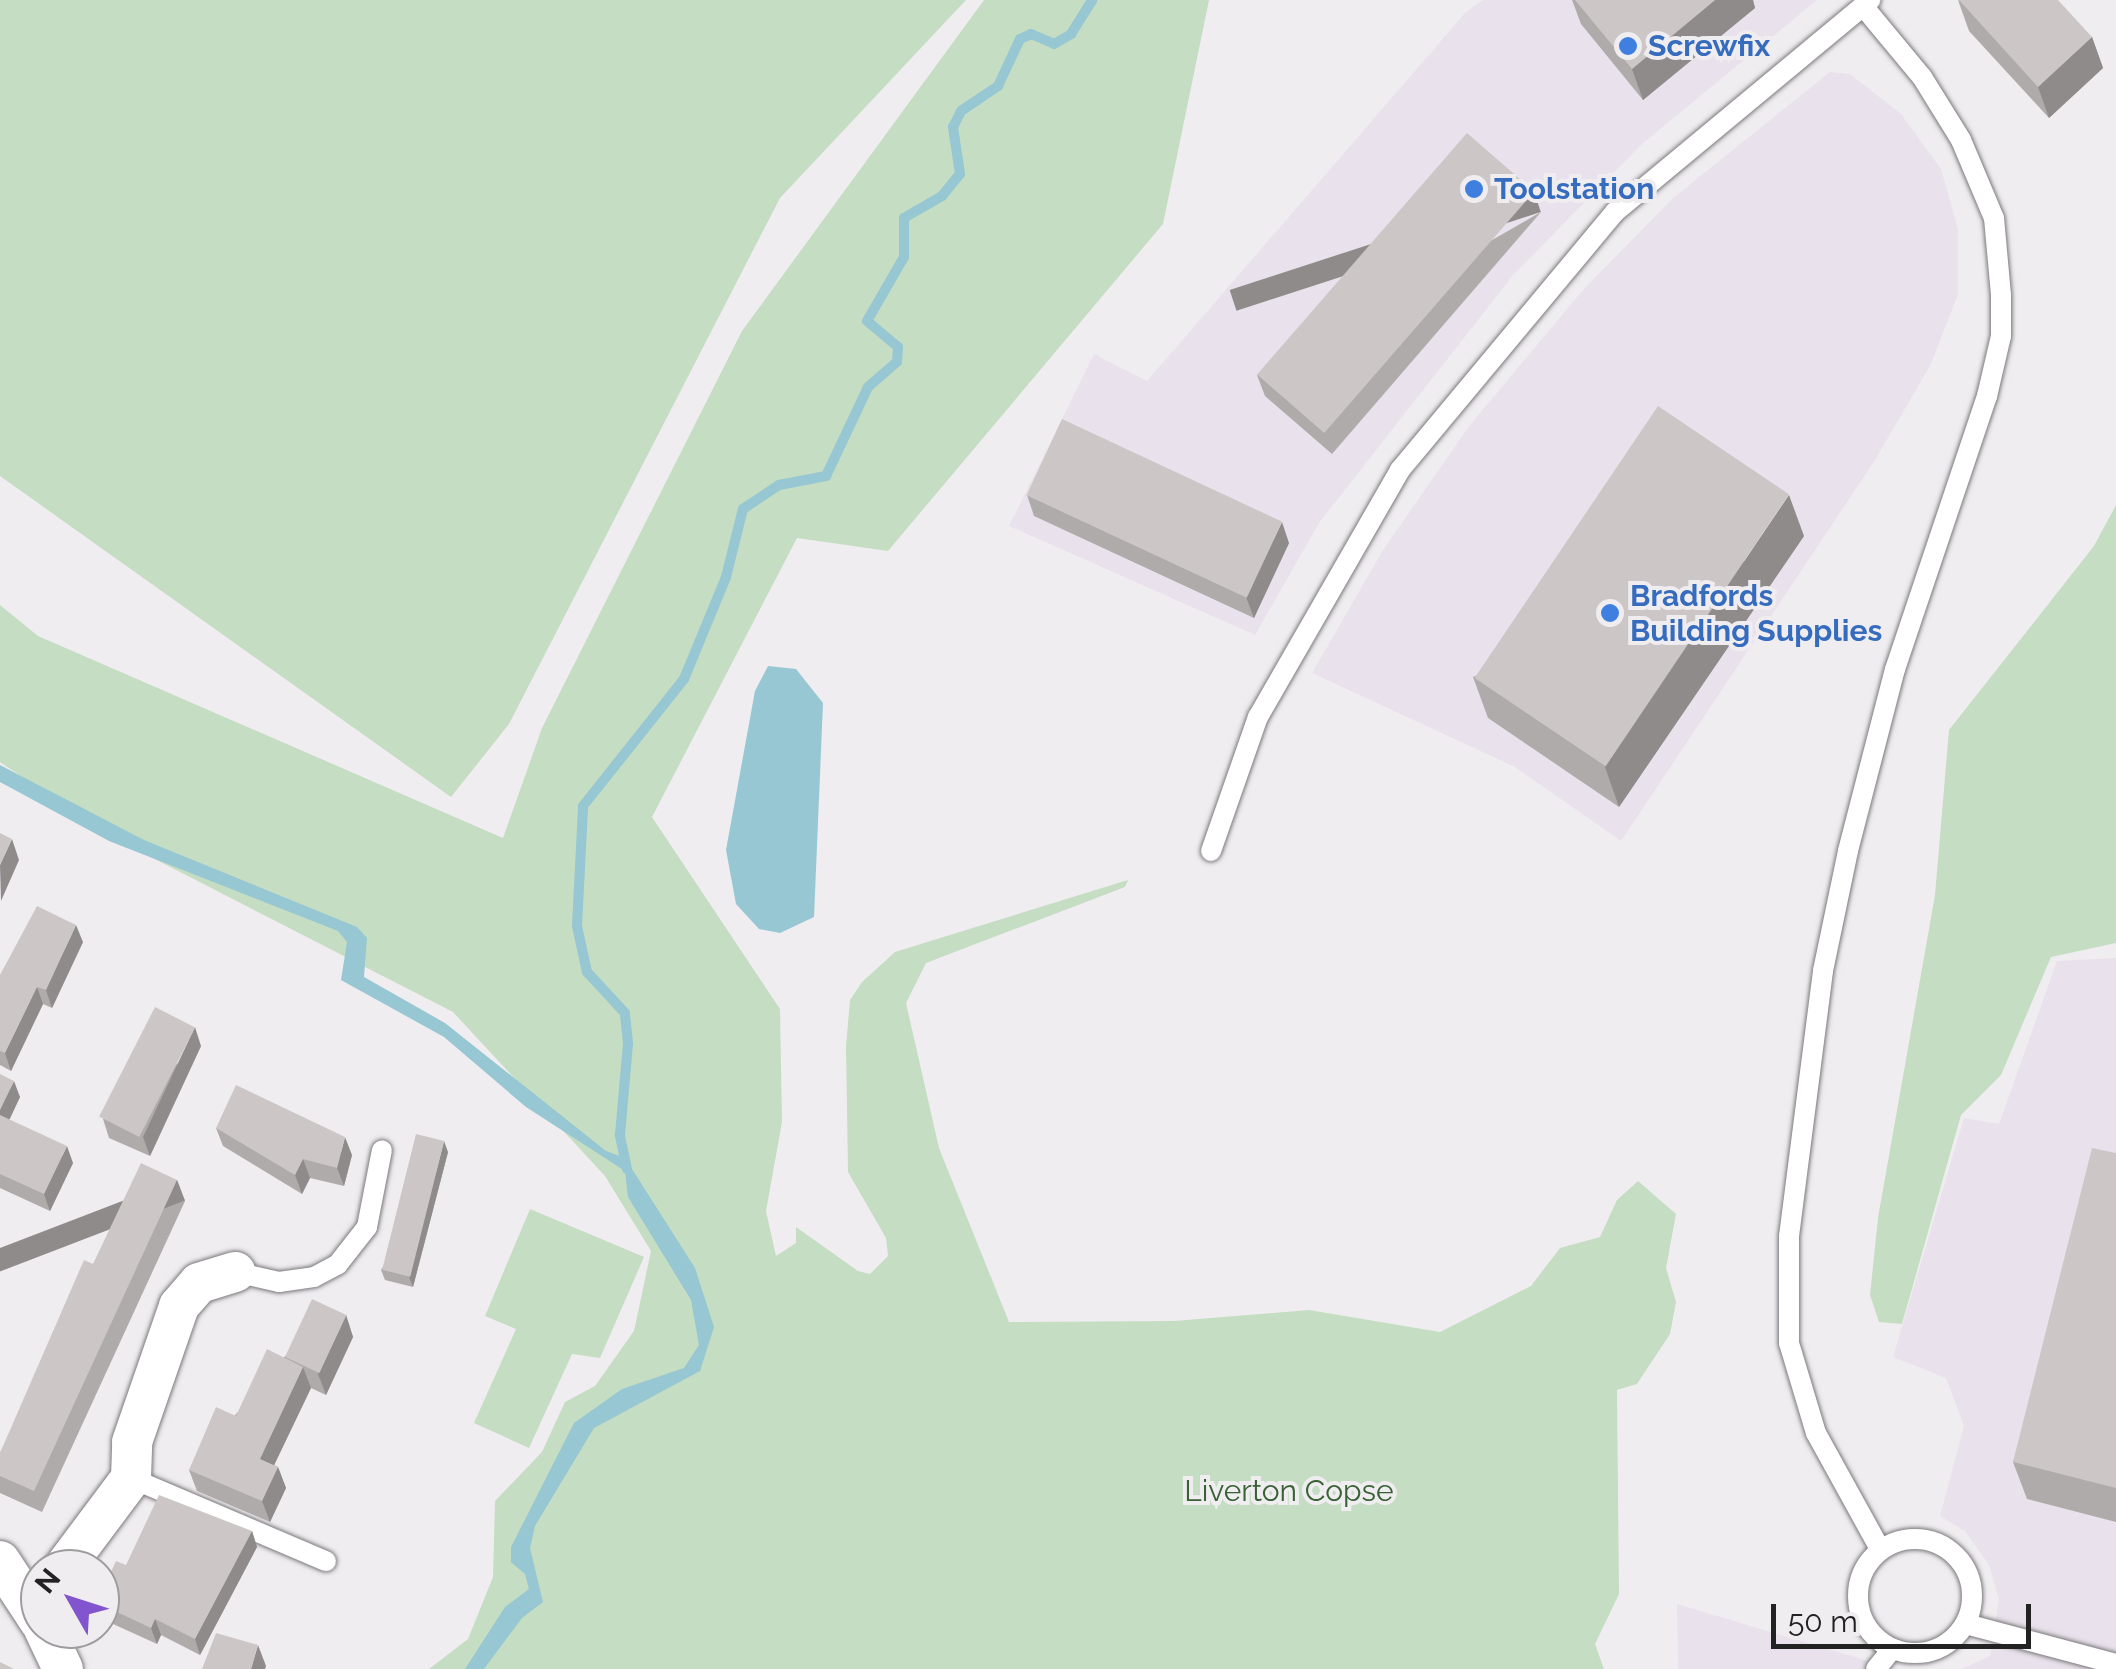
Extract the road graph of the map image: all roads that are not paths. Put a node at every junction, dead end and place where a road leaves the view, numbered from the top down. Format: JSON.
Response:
{"nodes":[{"id":1,"x":1867,"y":3,"type":"edge"},
{"id":2,"x":1210,"y":851,"type":"dead end"},
{"id":3,"x":382,"y":1150,"type":"dead end"},
{"id":4,"x":235,"y":1272,"type":"joint"},
{"id":5,"x":131,"y":1478,"type":"junction"},
{"id":6,"x":78,"y":1549,"type":"edge"},
{"id":7,"x":1880,"y":1549,"type":"junction"},
{"id":8,"x":0,"y":1561,"type":"edge"},
{"id":9,"x":326,"y":1561,"type":"dead end"},
{"id":10,"x":20,"y":1587,"type":"edge"},
{"id":11,"x":1966,"y":1624,"type":"junction"},
{"id":12,"x":1892,"y":1649,"type":"junction"},
{"id":13,"x":2116,"y":1664,"type":"edge"},
{"id":14,"x":1876,"y":1669,"type":"edge"}],
"edges":[{"from":1,"to":2,"type":"lane"},
{"from":1,"to":7,"type":"lane"},
{"from":3,"to":4,"type":"lane"},
{"from":4,"to":5,"type":"street"},
{"from":5,"to":6,"type":"street"},
{"from":5,"to":9,"type":"lane"},
{"from":7,"to":11,"type":"lane"},
{"from":7,"to":12,"type":"lane"},
{"from":8,"to":10,"type":"street"},
{"from":11,"to":12,"type":"lane"},
{"from":11,"to":13,"type":"lane"},
{"from":12,"to":14,"type":"lane"}]}
